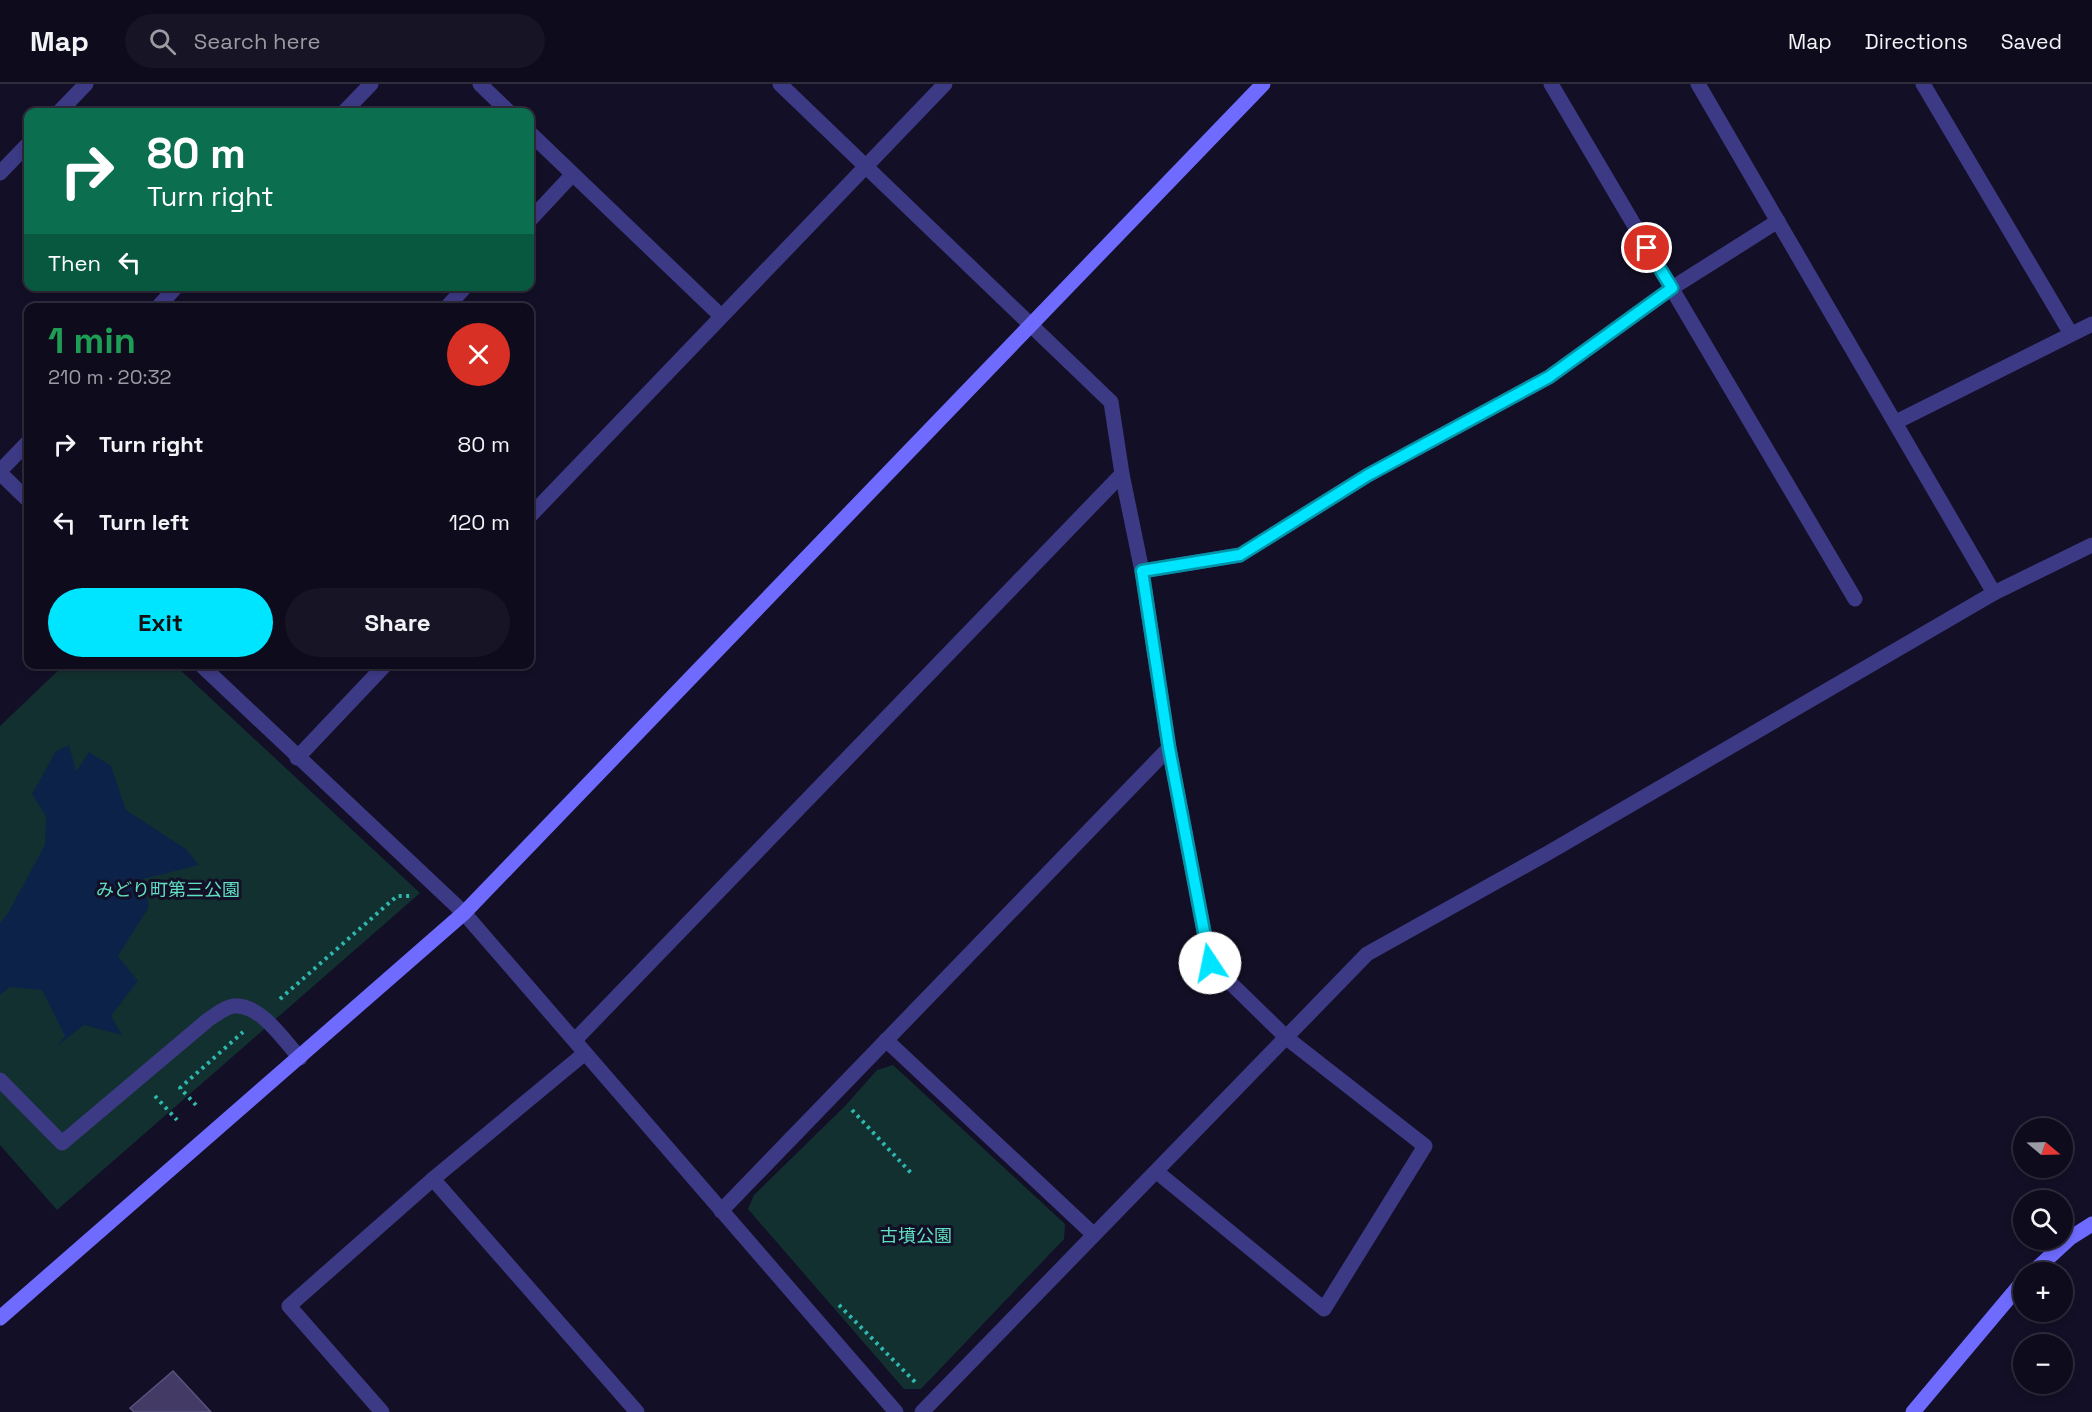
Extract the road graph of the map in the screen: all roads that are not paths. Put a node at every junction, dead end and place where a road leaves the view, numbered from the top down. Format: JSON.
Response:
{"nodes":[{"id":1,"x":86,"y":84,"type":"edge"},
{"id":2,"x":371,"y":84,"type":"edge"},
{"id":3,"x":480,"y":84,"type":"edge"},
{"id":4,"x":780,"y":84,"type":"edge"},
{"id":5,"x":945,"y":84,"type":"edge"},
{"id":6,"x":1263,"y":84,"type":"edge"},
{"id":7,"x":1551,"y":84,"type":"edge"},
{"id":8,"x":1698,"y":84,"type":"edge"},
{"id":9,"x":1923,"y":84,"type":"edge"},
{"id":10,"x":62,"y":108,"type":"edge"},
{"id":11,"x":348,"y":108,"type":"edge"},
{"id":12,"x":505,"y":108,"type":"edge"},
{"id":13,"x":534,"y":137,"type":"edge"},
{"id":14,"x":24,"y":148,"type":"edge"},
{"id":15,"x":867,"y":168,"type":"junction"},
{"id":16,"x":0,"y":173,"type":"edge"},
{"id":17,"x":572,"y":175,"type":"junction"},
{"id":18,"x":534,"y":216,"type":"edge"},
{"id":19,"x":1778,"y":221,"type":"junction"},
{"id":20,"x":1672,"y":288,"type":"junction"},
{"id":21,"x":172,"y":291,"type":"edge"},
{"id":22,"x":461,"y":291,"type":"edge"},
{"id":23,"x":162,"y":303,"type":"edge"},
{"id":24,"x":451,"y":303,"type":"edge"},
{"id":25,"x":722,"y":316,"type":"junction"},
{"id":26,"x":1031,"y":324,"type":"junction"},
{"id":27,"x":2092,"y":324,"type":"edge"},
{"id":28,"x":2071,"y":334,"type":"junction"},
{"id":29,"x":1896,"y":422,"type":"junction"},
{"id":30,"x":24,"y":446,"type":"edge"},
{"id":31,"x":0,"y":472,"type":"edge"},
{"id":32,"x":1122,"y":474,"type":"junction"},
{"id":33,"x":24,"y":496,"type":"edge"},
{"id":34,"x":534,"y":512,"type":"edge"},
{"id":35,"x":2092,"y":545,"type":"edge"},
{"id":36,"x":1142,"y":571,"type":"junction"},
{"id":37,"x":1994,"y":593,"type":"junction"},
{"id":38,"x":1855,"y":599,"type":"dead end"},
{"id":39,"x":205,"y":669,"type":"edge"},
{"id":40,"x":381,"y":669,"type":"edge"},
{"id":41,"x":1169,"y":748,"type":"junction"},
{"id":42,"x":297,"y":758,"type":"junction"},
{"id":43,"x":464,"y":913,"type":"junction"},
{"id":44,"x":1288,"y":1039,"type":"junction"},
{"id":45,"x":574,"y":1040,"type":"junction"},
{"id":46,"x":886,"y":1040,"type":"junction"},
{"id":47,"x":585,"y":1053,"type":"junction"},
{"id":48,"x":300,"y":1058,"type":"junction"},
{"id":49,"x":0,"y":1080,"type":"edge"},
{"id":50,"x":1157,"y":1172,"type":"junction"},
{"id":51,"x":433,"y":1179,"type":"junction"},
{"id":52,"x":721,"y":1211,"type":"junction"},
{"id":53,"x":2092,"y":1224,"type":"edge"},
{"id":54,"x":1093,"y":1234,"type":"junction"},
{"id":55,"x":2044,"y":1262,"type":"edge"},
{"id":56,"x":2013,"y":1293,"type":"edge"},
{"id":57,"x":0,"y":1318,"type":"edge"},
{"id":58,"x":382,"y":1412,"type":"edge"},
{"id":59,"x":636,"y":1412,"type":"edge"},
{"id":60,"x":896,"y":1412,"type":"edge"},
{"id":61,"x":922,"y":1412,"type":"edge"},
{"id":62,"x":1913,"y":1412,"type":"edge"}],
"edges":[{"from":1,"to":10,"type":"street"},
{"from":2,"to":11,"type":"street"},
{"from":3,"to":12,"type":"street"},
{"from":4,"to":15,"type":"street"},
{"from":5,"to":15,"type":"street"},
{"from":6,"to":26,"type":"street"},
{"from":7,"to":20,"type":"street"},
{"from":8,"to":19,"type":"street"},
{"from":9,"to":28,"type":"street"},
{"from":13,"to":17,"type":"street"},
{"from":14,"to":16,"type":"street"},
{"from":15,"to":25,"type":"street"},
{"from":15,"to":26,"type":"street"},
{"from":17,"to":18,"type":"street"},
{"from":17,"to":25,"type":"street"},
{"from":19,"to":20,"type":"street"},
{"from":19,"to":29,"type":"street"},
{"from":20,"to":36,"type":"street"},
{"from":20,"to":38,"type":"street"},
{"from":21,"to":23,"type":"street"},
{"from":22,"to":24,"type":"street"},
{"from":25,"to":34,"type":"street"},
{"from":26,"to":32,"type":"street"},
{"from":26,"to":43,"type":"street"},
{"from":27,"to":28,"type":"street"},
{"from":28,"to":29,"type":"street"},
{"from":29,"to":37,"type":"street"},
{"from":30,"to":31,"type":"street"},
{"from":31,"to":33,"type":"street"},
{"from":32,"to":36,"type":"street"},
{"from":32,"to":45,"type":"street"},
{"from":35,"to":37,"type":"street"},
{"from":36,"to":41,"type":"street"},
{"from":37,"to":44,"type":"street"},
{"from":39,"to":42,"type":"street"},
{"from":40,"to":42,"type":"street"},
{"from":41,"to":44,"type":"street"},
{"from":41,"to":46,"type":"street"},
{"from":42,"to":43,"type":"street"},
{"from":43,"to":45,"type":"street"},
{"from":43,"to":48,"type":"street"},
{"from":44,"to":50,"type":"street"},
{"from":44,"to":50,"type":"street"},
{"from":45,"to":47,"type":"street"},
{"from":46,"to":52,"type":"street"},
{"from":46,"to":54,"type":"street"},
{"from":47,"to":51,"type":"street"},
{"from":47,"to":52,"type":"street"},
{"from":48,"to":49,"type":"street"},
{"from":48,"to":57,"type":"street"},
{"from":50,"to":54,"type":"street"},
{"from":51,"to":58,"type":"street"},
{"from":51,"to":59,"type":"street"},
{"from":52,"to":60,"type":"street"},
{"from":53,"to":55,"type":"street"},
{"from":54,"to":61,"type":"street"},
{"from":56,"to":62,"type":"street"}]}
